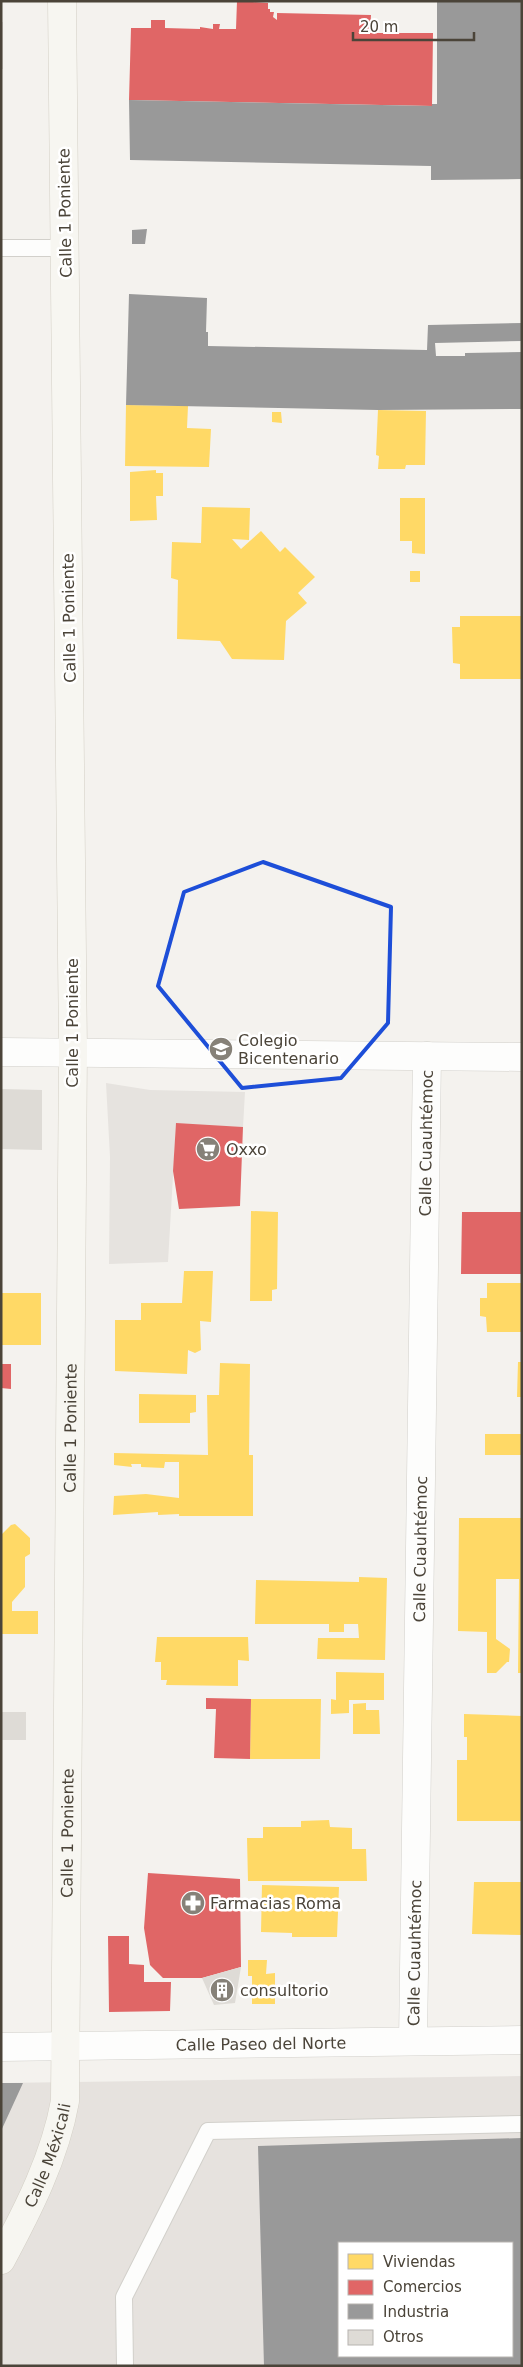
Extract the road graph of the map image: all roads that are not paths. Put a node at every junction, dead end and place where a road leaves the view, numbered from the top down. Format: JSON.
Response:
{"nodes":[{"id":1,"x":62,"y":1,"type":"edge"},
{"id":2,"x":1,"y":248,"type":"edge"},
{"id":3,"x":65,"y":248,"type":"junction"},
{"id":4,"x":73,"y":1051,"type":"junction"},
{"id":5,"x":1,"y":1052,"type":"edge"},
{"id":6,"x":427,"y":1056,"type":"junction"},
{"id":7,"x":522,"y":1057,"type":"edge"},
{"id":8,"x":522,"y":2040,"type":"edge"},
{"id":9,"x":413,"y":2041,"type":"junction"},
{"id":10,"x":65,"y":2045,"type":"junction"},
{"id":11,"x":1,"y":2047,"type":"edge"},
{"id":12,"x":522,"y":2124,"type":"edge"},
{"id":13,"x":1,"y":2260,"type":"edge"},
{"id":14,"x":125,"y":2366,"type":"edge"}],
"edges":[{"from":1,"to":3,"type":"main road","name":"Calle 1 Poniente"},
{"from":2,"to":3,"type":"lane"},
{"from":3,"to":4,"type":"main road","name":"Calle 1 Poniente"},
{"from":4,"to":5,"type":"street"},
{"from":4,"to":6,"type":"street"},
{"from":4,"to":10,"type":"main road","name":"Calle 1 Poniente"},
{"from":6,"to":7,"type":"street"},
{"from":6,"to":9,"type":"street","name":"Calle Cuauhtémoc"},
{"from":8,"to":9,"type":"street","name":"Calle Paseo del Norte"},
{"from":9,"to":10,"type":"street","name":"Calle Paseo del Norte"},
{"from":10,"to":11,"type":"street","name":"Calle Paseo del Norte"},
{"from":10,"to":13,"type":"main road","name":"Calle Méxicali"},
{"from":12,"to":14,"type":"lane"}]}
